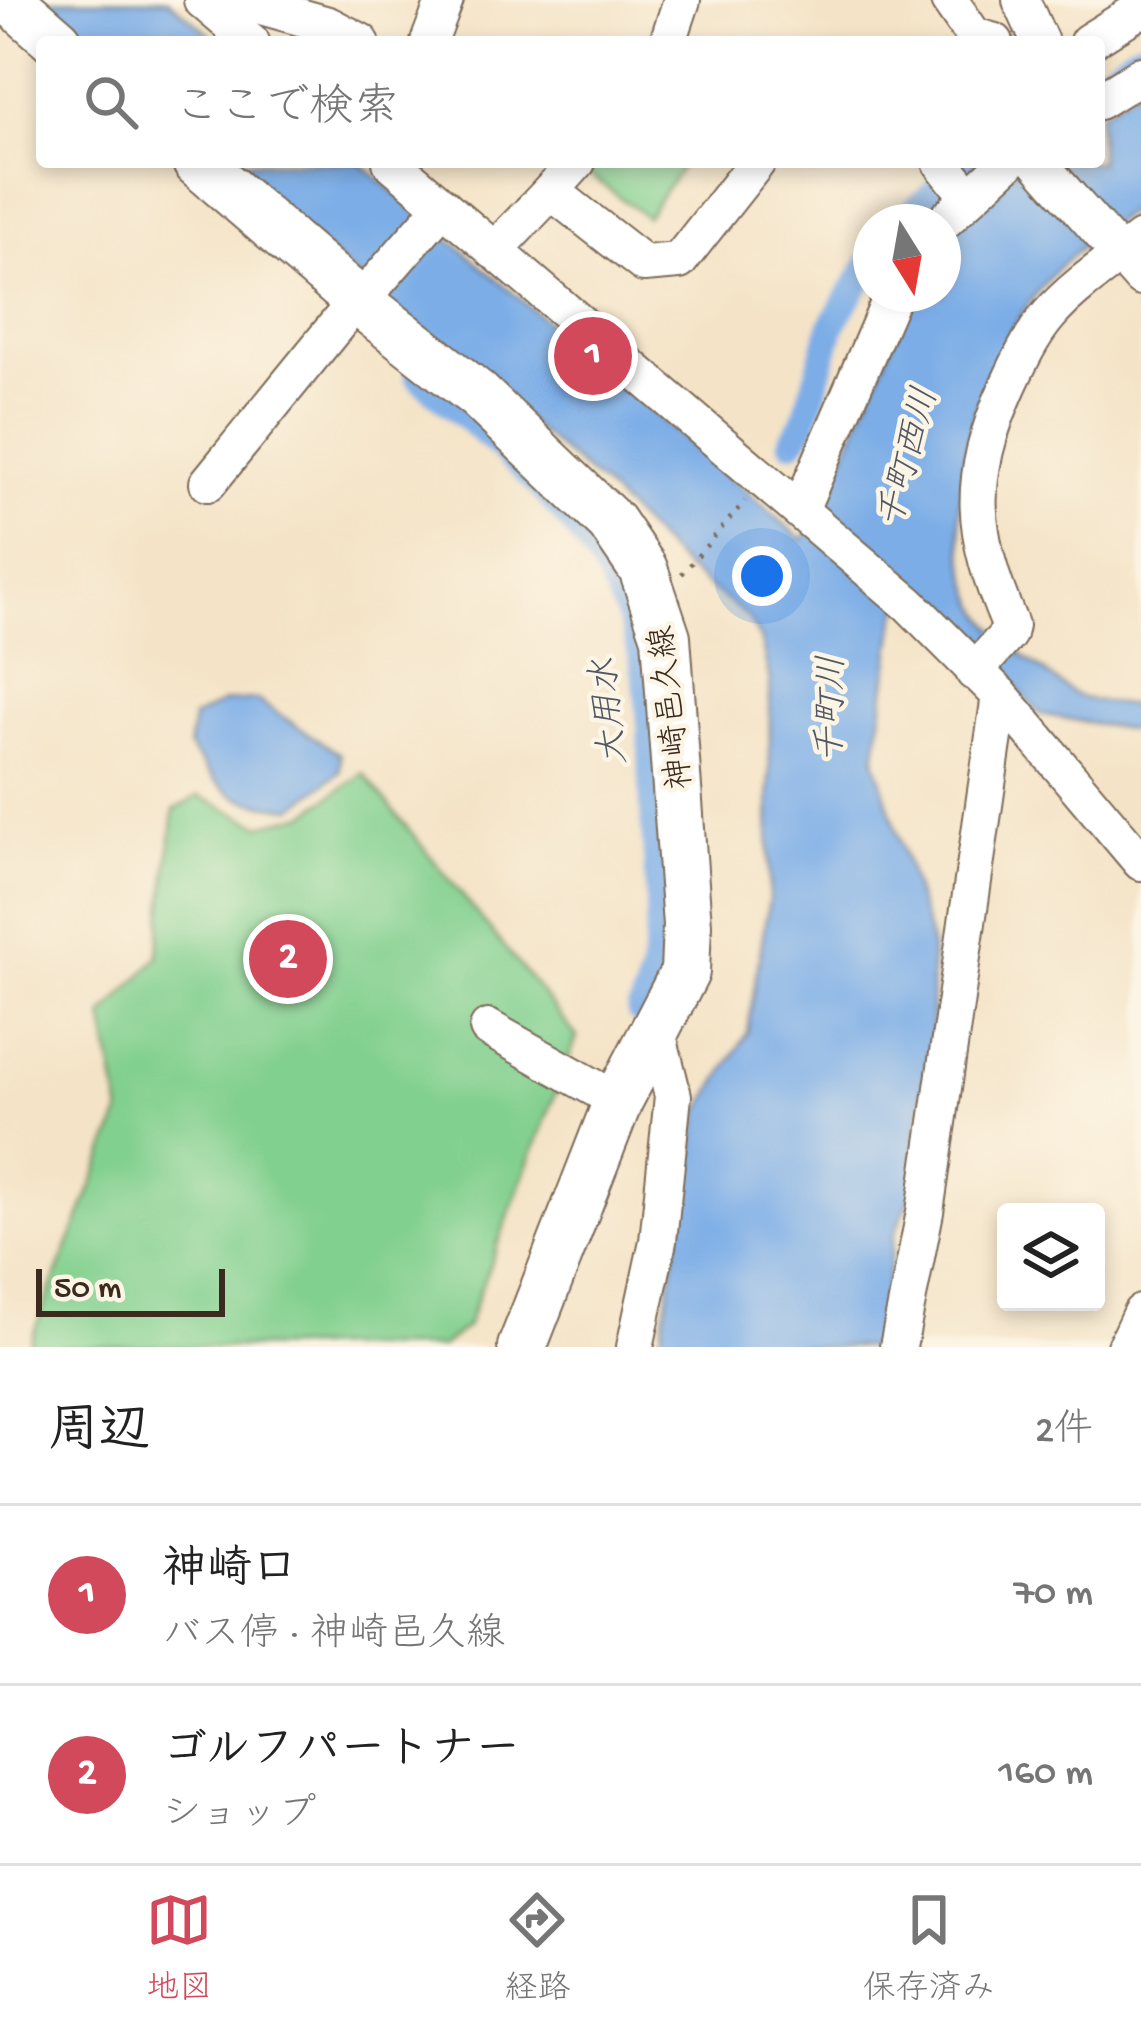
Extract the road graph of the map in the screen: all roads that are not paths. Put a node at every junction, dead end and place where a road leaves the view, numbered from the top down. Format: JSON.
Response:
{"nodes":[{"id":1,"x":10,"y":0,"type":"edge"},
{"id":2,"x":445,"y":0,"type":"edge"},
{"id":3,"x":682,"y":0,"type":"edge"},
{"id":4,"x":949,"y":0,"type":"edge"},
{"id":5,"x":1022,"y":0,"type":"edge"},
{"id":6,"x":222,"y":2,"type":"edge"},
{"id":7,"x":1141,"y":9,"type":"edge"},
{"id":8,"x":51,"y":36,"type":"edge"},
{"id":9,"x":247,"y":36,"type":"edge"},
{"id":10,"x":350,"y":36,"type":"edge"},
{"id":11,"x":431,"y":36,"type":"edge"},
{"id":12,"x":670,"y":36,"type":"edge"},
{"id":13,"x":974,"y":36,"type":"edge"},
{"id":14,"x":1037,"y":36,"type":"edge"},
{"id":15,"x":1098,"y":36,"type":"edge"},
{"id":16,"x":1141,"y":75,"type":"edge"},
{"id":17,"x":1105,"y":97,"type":"edge"},
{"id":18,"x":204,"y":168,"type":"edge"},
{"id":19,"x":398,"y":168,"type":"edge"},
{"id":20,"x":572,"y":168,"type":"edge"},
{"id":21,"x":752,"y":168,"type":"edge"},
{"id":22,"x":986,"y":168,"type":"edge"},
{"id":23,"x":1044,"y":168,"type":"edge"},
{"id":24,"x":953,"y":177,"type":"edge"},
{"id":25,"x":551,"y":191,"type":"junction"},
{"id":26,"x":438,"y":211,"type":"junction"},
{"id":27,"x":494,"y":251,"type":"junction"},
{"id":28,"x":1129,"y":254,"type":"edge"},
{"id":29,"x":354,"y":305,"type":"junction"},
{"id":30,"x":886,"y":312,"type":"edge"},
{"id":31,"x":208,"y":483,"type":"dead end"},
{"id":32,"x":806,"y":515,"type":"junction"},
{"id":33,"x":991,"y":666,"type":"junction"},
{"id":34,"x":1141,"y":862,"type":"edge"},
{"id":35,"x":655,"y":1024,"type":"junction"},
{"id":36,"x":488,"y":1028,"type":"dead end"},
{"id":37,"x":607,"y":1096,"type":"junction"},
{"id":38,"x":1141,"y":1313,"type":"edge"},
{"id":39,"x":522,"y":1347,"type":"edge"},
{"id":40,"x":635,"y":1347,"type":"edge"},
{"id":41,"x":898,"y":1347,"type":"edge"},
{"id":42,"x":1125,"y":1347,"type":"edge"}],
"edges":[{"from":1,"to":8,"type":"main road"},
{"from":2,"to":11,"type":"street"},
{"from":3,"to":12,"type":"street"},
{"from":4,"to":13,"type":"street"},
{"from":5,"to":14,"type":"street"},
{"from":6,"to":9,"type":"street"},
{"from":6,"to":10,"type":"street"},
{"from":7,"to":15,"type":"street"},
{"from":16,"to":17,"type":"street"},
{"from":18,"to":29,"type":"main road","name":"神崎邑久線"},
{"from":19,"to":26,"type":"street"},
{"from":20,"to":25,"type":"street"},
{"from":21,"to":25,"type":"street"},
{"from":22,"to":24,"type":"street"},
{"from":23,"to":28,"type":"street"},
{"from":25,"to":27,"type":"street"},
{"from":26,"to":27,"type":"street"},
{"from":26,"to":29,"type":"street"},
{"from":27,"to":32,"type":"street"},
{"from":28,"to":33,"type":"street"},
{"from":29,"to":31,"type":"street"},
{"from":29,"to":35,"type":"main road","name":"神崎邑久線"},
{"from":30,"to":32,"type":"street"},
{"from":32,"to":33,"type":"street"},
{"from":33,"to":34,"type":"street"},
{"from":33,"to":41,"type":"street"},
{"from":35,"to":37,"type":"main road","name":"神崎邑久線"},
{"from":35,"to":40,"type":"street"},
{"from":36,"to":37,"type":"street"},
{"from":37,"to":39,"type":"main road","name":"神崎邑久線"},
{"from":38,"to":42,"type":"street"}]}
